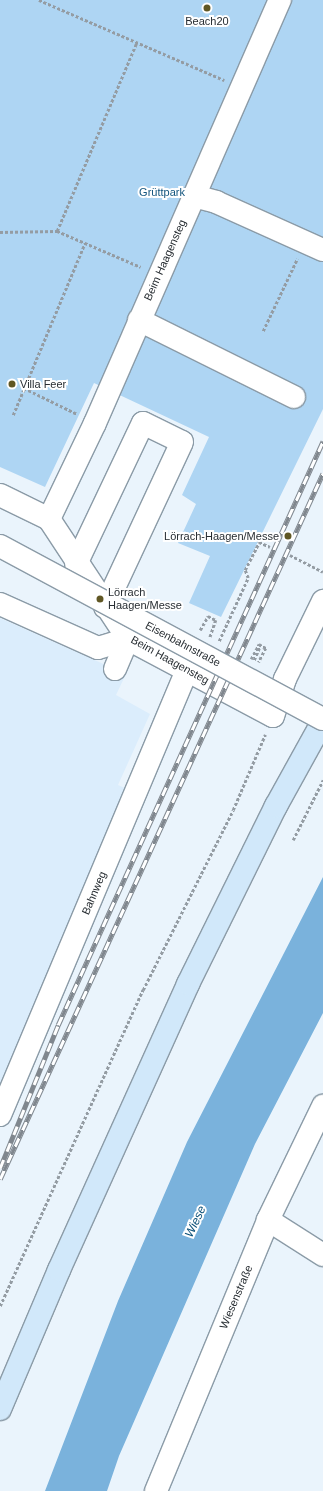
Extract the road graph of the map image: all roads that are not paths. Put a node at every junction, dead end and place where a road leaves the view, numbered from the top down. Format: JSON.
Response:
{"nodes":[{"id":1,"x":280,"y":0,"type":"edge"},
{"id":2,"x":194,"y":196,"type":"junction"},
{"id":3,"x":314,"y":246,"type":"edge"},
{"id":4,"x":139,"y":320,"type":"junction"},
{"id":5,"x":294,"y":398,"type":"dead end"},
{"id":6,"x":0,"y":495,"type":"edge"},
{"id":7,"x":49,"y":519,"type":"junction"},
{"id":8,"x":0,"y":546,"type":"edge"},
{"id":9,"x":76,"y":564,"type":"junction"},
{"id":10,"x":323,"y":601,"type":"edge"},
{"id":11,"x":0,"y":604,"type":"edge"},
{"id":12,"x":105,"y":607,"type":"junction"},
{"id":13,"x":128,"y":639,"type":"junction"},
{"id":14,"x":114,"y":669,"type":"dead end"},
{"id":15,"x":187,"y":670,"type":"junction"},
{"id":16,"x":323,"y":720,"type":"edge"},
{"id":17,"x":323,"y":1106,"type":"edge"},
{"id":18,"x":0,"y":1115,"type":"edge"},
{"id":19,"x":268,"y":1220,"type":"junction"},
{"id":20,"x":323,"y":1254,"type":"edge"},
{"id":21,"x":0,"y":1409,"type":"edge"},
{"id":22,"x":156,"y":1491,"type":"edge"}],
"edges":[{"from":1,"to":2,"type":"street","name":"Beim Haagensteg"},
{"from":2,"to":3,"type":"street"},
{"from":2,"to":4,"type":"street","name":"Beim Haagensteg"},
{"from":4,"to":5,"type":"street"},
{"from":4,"to":7,"type":"street","name":"Beim Haagensteg"},
{"from":6,"to":7,"type":"street"},
{"from":7,"to":9,"type":"street","name":"Beim Haagensteg"},
{"from":8,"to":16,"type":"street","name":"Eisenbahnstraße","bridge":true},
{"from":9,"to":12,"type":"street","name":"Beim Haagensteg"},
{"from":9,"to":12,"type":"street"},
{"from":10,"to":15,"type":"street","name":"Beim Haagensteg"},
{"from":11,"to":13,"type":"street"},
{"from":12,"to":13,"type":"street","name":"Beim Haagensteg"},
{"from":13,"to":14,"type":"street"},
{"from":13,"to":15,"type":"street","name":"Beim Haagensteg"},
{"from":15,"to":18,"type":"street","name":"Bahnweg"},
{"from":16,"to":21,"type":"main road"},
{"from":17,"to":19,"type":"street","name":"Wiesenstraße"},
{"from":19,"to":20,"type":"street"},
{"from":19,"to":22,"type":"street","name":"Wiesenstraße"}]}
